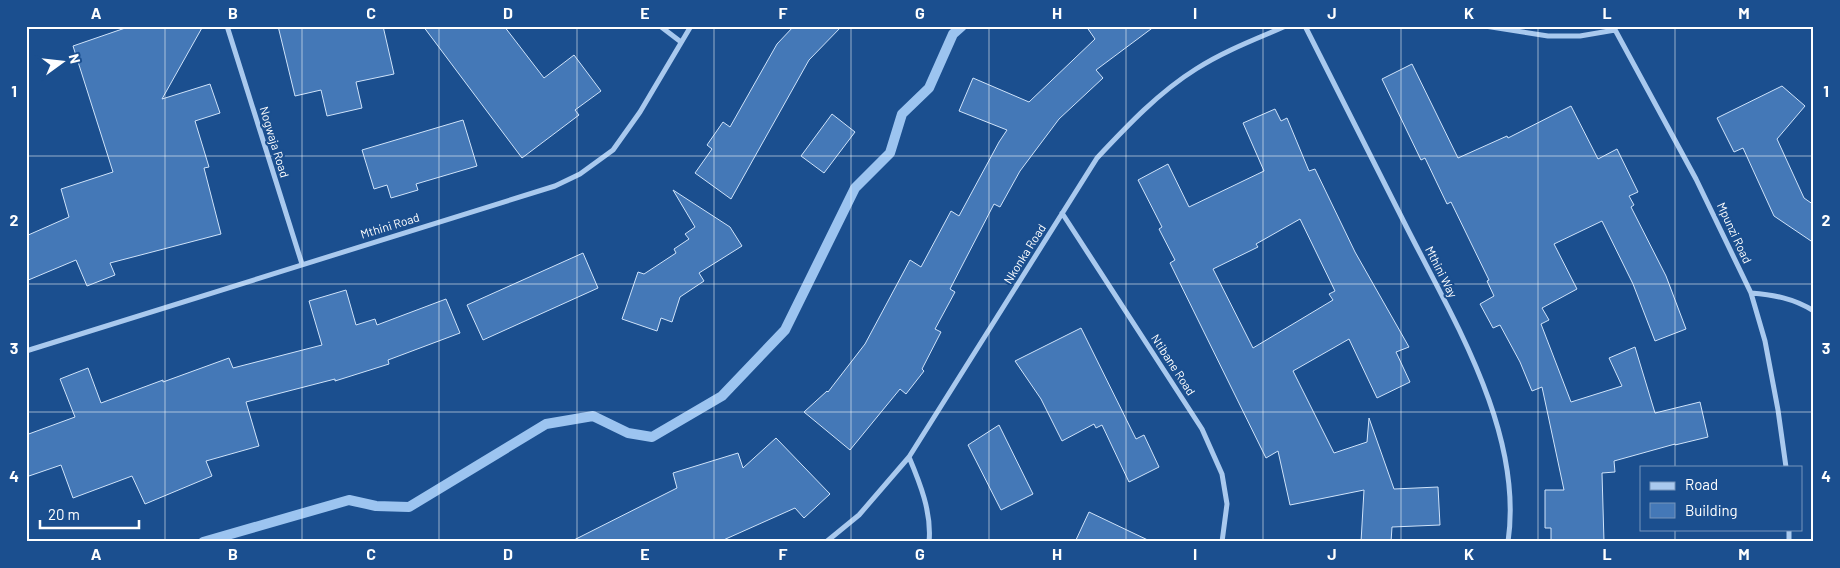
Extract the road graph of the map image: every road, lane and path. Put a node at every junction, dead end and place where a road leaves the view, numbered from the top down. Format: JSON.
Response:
{"nodes":[{"id":1,"x":228,"y":26,"type":"edge"},
{"id":2,"x":660,"y":26,"type":"edge"},
{"id":3,"x":691,"y":26,"type":"edge"},
{"id":4,"x":1286,"y":26,"type":"edge"},
{"id":5,"x":1305,"y":26,"type":"edge"},
{"id":6,"x":1485,"y":26,"type":"edge"},
{"id":7,"x":1614,"y":28,"type":"edge"},
{"id":8,"x":681,"y":42,"type":"junction"},
{"id":9,"x":1062,"y":213,"type":"junction"},
{"id":10,"x":302,"y":264,"type":"junction"},
{"id":11,"x":1751,"y":293,"type":"junction"},
{"id":12,"x":1814,"y":311,"type":"edge"},
{"id":13,"x":26,"y":350,"type":"edge"},
{"id":14,"x":909,"y":457,"type":"junction"},
{"id":15,"x":1786,"y":466,"type":"edge"},
{"id":16,"x":826,"y":542,"type":"edge"},
{"id":17,"x":930,"y":542,"type":"edge"},
{"id":18,"x":1222,"y":542,"type":"edge"},
{"id":19,"x":1508,"y":542,"type":"edge"}],
"edges":[{"from":1,"to":10,"type":"street","name":"Nogwaja Road"},
{"from":2,"to":8,"type":"street"},
{"from":3,"to":8,"type":"street","name":"Mthini Road"},
{"from":4,"to":9,"type":"street","name":"Nkonka Road"},
{"from":5,"to":19,"type":"street","name":"Mthini Way"},
{"from":6,"to":7,"type":"street"},
{"from":7,"to":11,"type":"street","name":"Mpunzi Road"},
{"from":8,"to":10,"type":"street","name":"Mthini Road"},
{"from":9,"to":14,"type":"street","name":"Nkonka Road"},
{"from":9,"to":18,"type":"street","name":"Ntibane Road"},
{"from":10,"to":13,"type":"street","name":"Mthini Road"},
{"from":11,"to":12,"type":"street"},
{"from":11,"to":15,"type":"street","name":"Mpunzi Road"},
{"from":14,"to":16,"type":"street","name":"Nkonka Road"},
{"from":14,"to":17,"type":"street"}]}
